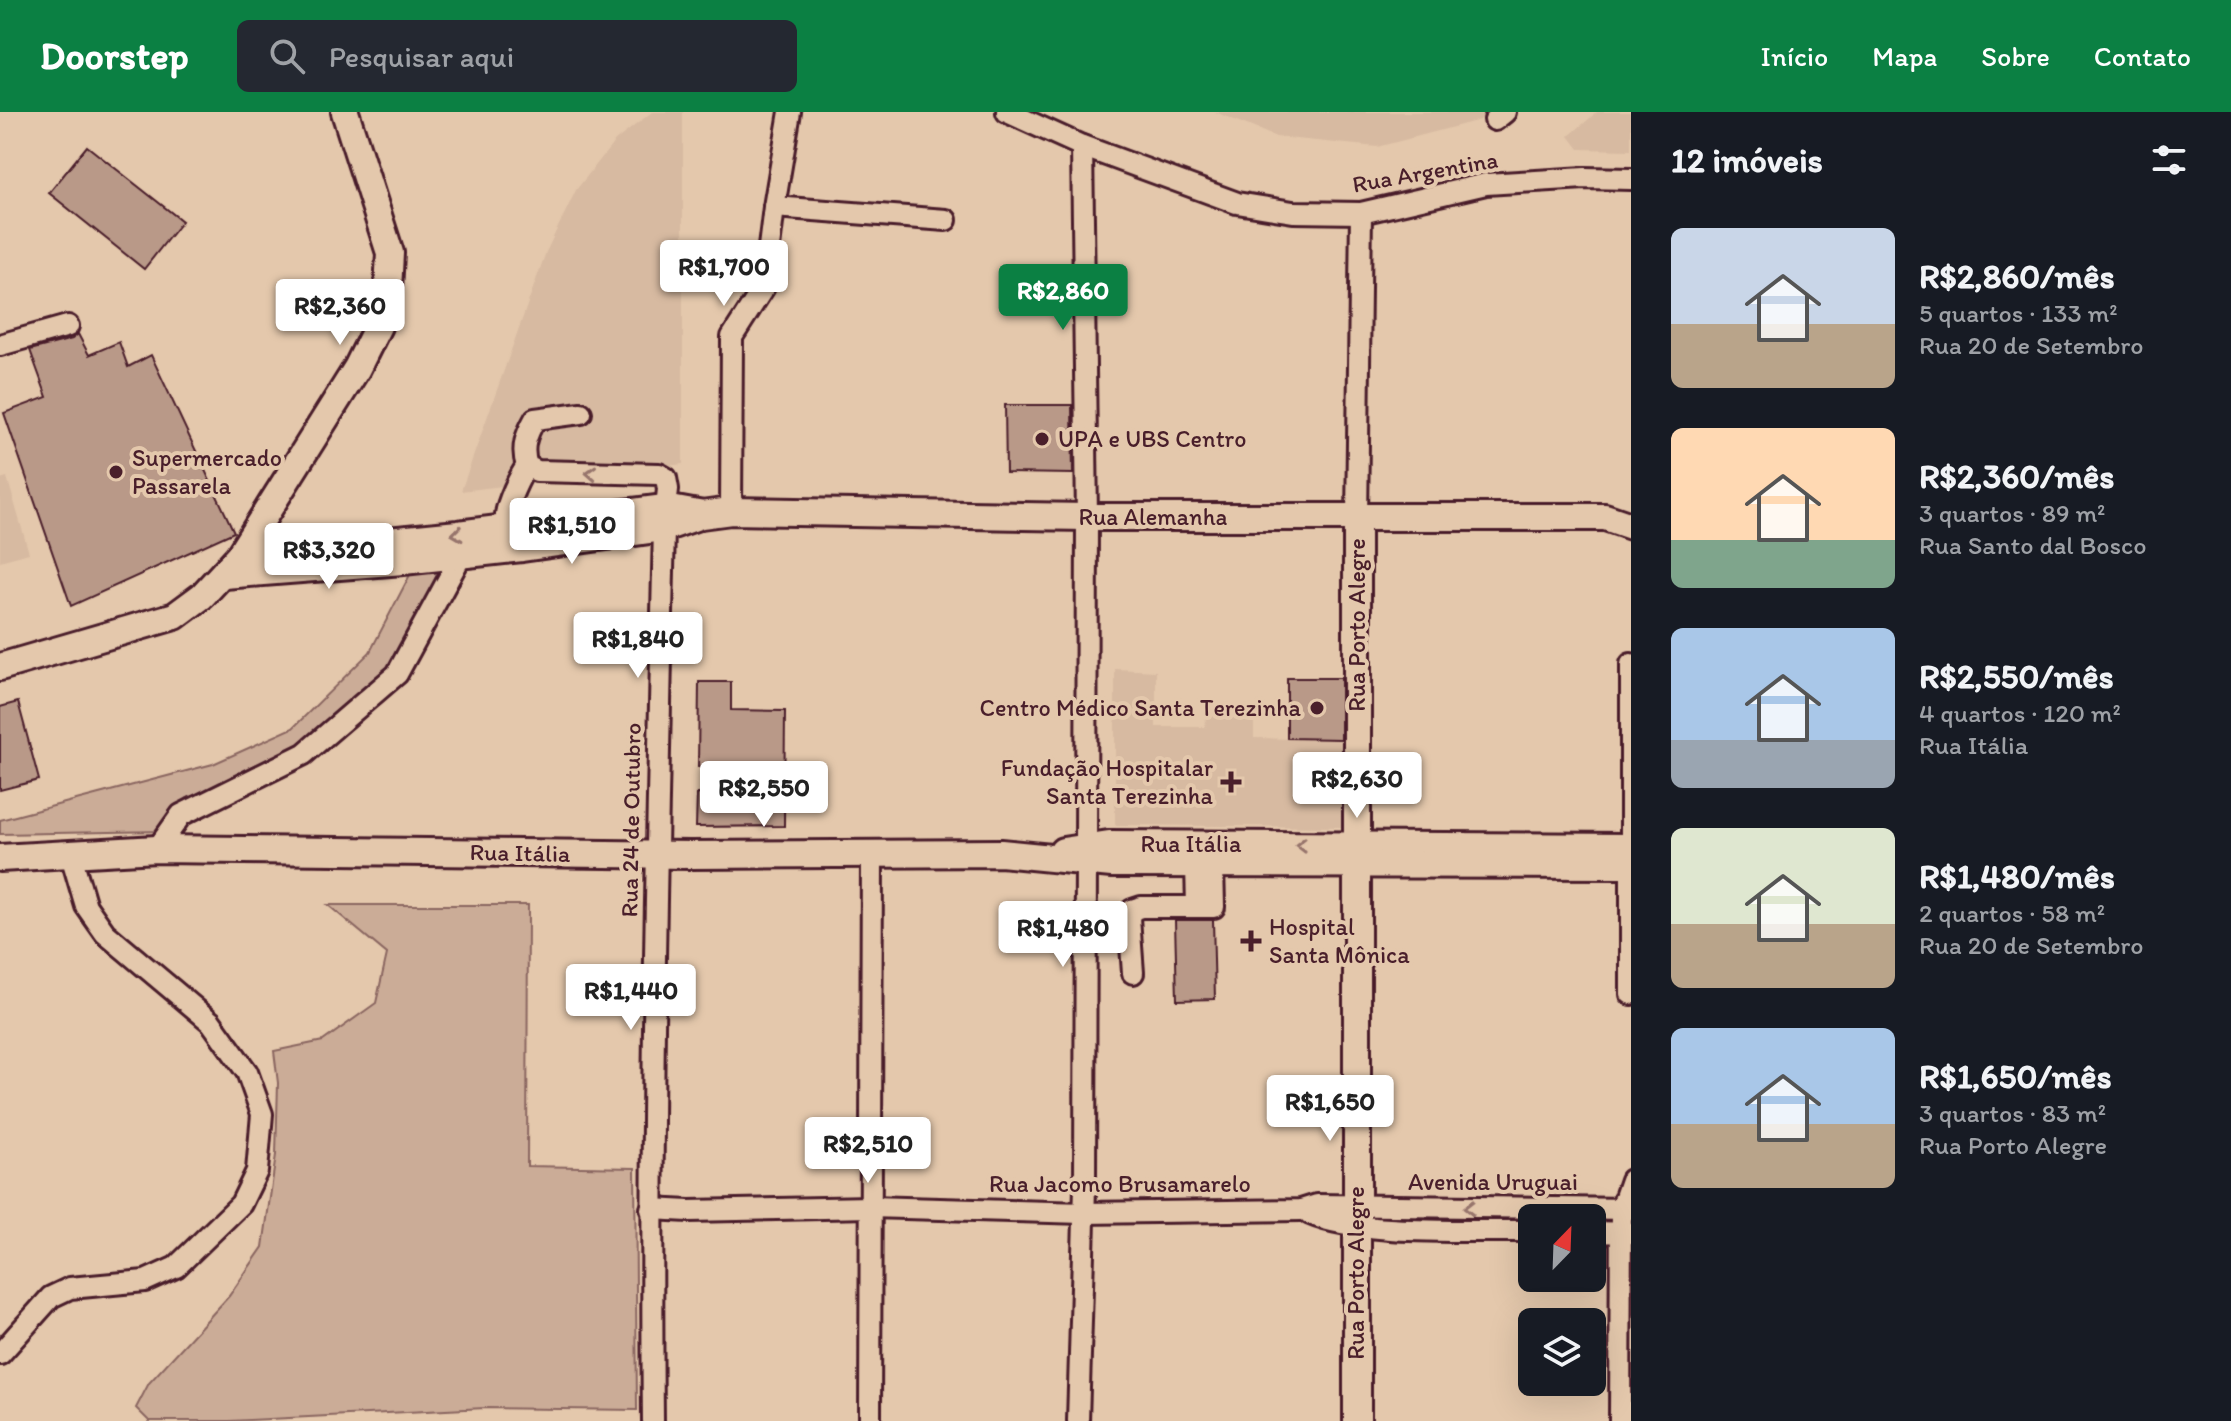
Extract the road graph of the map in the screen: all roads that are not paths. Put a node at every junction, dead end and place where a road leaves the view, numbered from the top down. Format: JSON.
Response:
{"nodes":[{"id":1,"x":345,"y":112,"type":"edge"},
{"id":2,"x":790,"y":112,"type":"edge"},
{"id":3,"x":1007,"y":112,"type":"edge"},
{"id":4,"x":1082,"y":146,"type":"junction"},
{"id":5,"x":1631,"y":179,"type":"edge"},
{"id":6,"x":774,"y":207,"type":"junction"},
{"id":7,"x":1361,"y":213,"type":"junction"},
{"id":8,"x":946,"y":220,"type":"dead end"},
{"id":9,"x":68,"y":326,"type":"dead end"},
{"id":10,"x":0,"y":345,"type":"edge"},
{"id":11,"x":581,"y":413,"type":"dead end"},
{"id":12,"x":527,"y":466,"type":"junction"},
{"id":13,"x":1631,"y":505,"type":"edge"},
{"id":14,"x":731,"y":511,"type":"junction"},
{"id":15,"x":1087,"y":517,"type":"junction"},
{"id":16,"x":1605,"y":517,"type":"junction"},
{"id":17,"x":664,"y":518,"type":"junction"},
{"id":18,"x":1357,"y":518,"type":"junction"},
{"id":19,"x":1631,"y":526,"type":"edge"},
{"id":20,"x":515,"y":538,"type":"junction"},
{"id":21,"x":462,"y":554,"type":"junction"},
{"id":22,"x":231,"y":566,"type":"junction"},
{"id":23,"x":1631,"y":664,"type":"edge"},
{"id":24,"x":0,"y":667,"type":"edge"},
{"id":25,"x":157,"y":849,"type":"junction"},
{"id":26,"x":872,"y":853,"type":"junction"},
{"id":27,"x":1086,"y":854,"type":"junction"},
{"id":28,"x":71,"y":855,"type":"junction"},
{"id":29,"x":656,"y":855,"type":"junction"},
{"id":30,"x":1356,"y":855,"type":"junction"},
{"id":31,"x":1631,"y":856,"type":"edge"},
{"id":32,"x":0,"y":858,"type":"edge"},
{"id":33,"x":1204,"y":864,"type":"junction"},
{"id":34,"x":1133,"y":973,"type":"dead end"},
{"id":35,"x":1631,"y":994,"type":"edge"},
{"id":36,"x":1631,"y":1180,"type":"edge"},
{"id":37,"x":870,"y":1207,"type":"junction"},
{"id":38,"x":1518,"y":1208,"type":"edge"},
{"id":39,"x":651,"y":1209,"type":"junction"},
{"id":40,"x":1606,"y":1209,"type":"edge"},
{"id":41,"x":1626,"y":1209,"type":"edge"},
{"id":42,"x":1084,"y":1213,"type":"junction"},
{"id":43,"x":1356,"y":1215,"type":"junction"},
{"id":44,"x":1518,"y":1231,"type":"edge"},
{"id":45,"x":1606,"y":1232,"type":"edge"},
{"id":46,"x":1626,"y":1233,"type":"edge"},
{"id":47,"x":0,"y":1354,"type":"edge"},
{"id":48,"x":653,"y":1421,"type":"edge"},
{"id":49,"x":870,"y":1421,"type":"edge"},
{"id":50,"x":1078,"y":1421,"type":"edge"},
{"id":51,"x":1357,"y":1421,"type":"edge"},
{"id":52,"x":1620,"y":1421,"type":"edge"}],
"edges":[{"from":1,"to":22,"type":"main road"},
{"from":2,"to":6,"type":"street"},
{"from":3,"to":4,"type":"street","name":"Rua Argentina"},
{"from":4,"to":7,"type":"street","name":"Rua Argentina"},
{"from":4,"to":15,"type":"street"},
{"from":5,"to":7,"type":"street","name":"Rua Argentina"},
{"from":6,"to":8,"type":"street"},
{"from":6,"to":14,"type":"street"},
{"from":7,"to":18,"type":"street","name":"Rua Porto Alegre"},
{"from":9,"to":10,"type":"street"},
{"from":11,"to":12,"type":"street"},
{"from":17,"to":12,"type":"street","name":"Rua 24 de Outubro","one_way":true},
{"from":12,"to":20,"type":"street"},
{"from":13,"to":16,"type":"main road","name":"Rua Alemanha"},
{"from":14,"to":15,"type":"main road","name":"Rua Alemanha"},
{"from":14,"to":17,"type":"main road","name":"Rua Alemanha"},
{"from":15,"to":18,"type":"main road","name":"Rua Alemanha"},
{"from":15,"to":27,"type":"street"},
{"from":16,"to":18,"type":"main road","name":"Rua Alemanha"},
{"from":16,"to":19,"type":"main road","name":"Rua Alemanha"},
{"from":17,"to":20,"type":"main road","name":"Rua Alemanha"},
{"from":17,"to":29,"type":"street","name":"Rua 24 de Outubro"},
{"from":18,"to":30,"type":"main road","name":"Rua Porto Alegre"},
{"from":20,"to":21,"type":"main road","name":"Rua Alemanha"},
{"from":20,"to":22,"type":"main road","name":"Rua Alemanha","one_way":true},
{"from":21,"to":22,"type":"main road","name":"Rua Alemanha"},
{"from":21,"to":25,"type":"street"},
{"from":22,"to":24,"type":"main road"},
{"from":23,"to":31,"type":"street"},
{"from":25,"to":28,"type":"main road","name":"Rua Itália"},
{"from":25,"to":29,"type":"main road","name":"Rua Itália"},
{"from":26,"to":27,"type":"main road","name":"Rua Itália"},
{"from":26,"to":29,"type":"main road","name":"Rua Itália"},
{"from":26,"to":37,"type":"street"},
{"from":30,"to":27,"type":"main road","name":"Rua Itália","one_way":true},
{"from":27,"to":33,"type":"main road","name":"Rua Itália"},
{"from":27,"to":42,"type":"street"},
{"from":28,"to":32,"type":"main road","name":"Rua Itália"},
{"from":28,"to":47,"type":"street"},
{"from":29,"to":39,"type":"street","name":"Rua 24 de Outubro"},
{"from":30,"to":31,"type":"main road","name":"Rua Itália"},
{"from":30,"to":33,"type":"main road","name":"Rua Itália"},
{"from":30,"to":43,"type":"main road","name":"Rua Porto Alegre"},
{"from":31,"to":35,"type":"street"},
{"from":33,"to":34,"type":"street"},
{"from":36,"to":41,"type":"street"},
{"from":37,"to":39,"type":"street","name":"Rua Jacomo Brusamarelo"},
{"from":37,"to":42,"type":"street","name":"Rua Jacomo Brusamarelo"},
{"from":37,"to":49,"type":"street"},
{"from":38,"to":43,"type":"street","name":"Avenida Uruguai","one_way":true},
{"from":39,"to":48,"type":"street","name":"Rua 24 de Outubro"},
{"from":40,"to":41,"type":"street","name":"Avenida Uruguai"},
{"from":41,"to":46,"type":"street"},
{"from":42,"to":43,"type":"street","name":"Rua Jacomo Brusamarelo"},
{"from":42,"to":50,"type":"street"},
{"from":43,"to":44,"type":"street","name":"Avenida Uruguai"},
{"from":43,"to":51,"type":"main road","name":"Rua Porto Alegre"},
{"from":45,"to":46,"type":"street"},
{"from":46,"to":52,"type":"street"}]}
